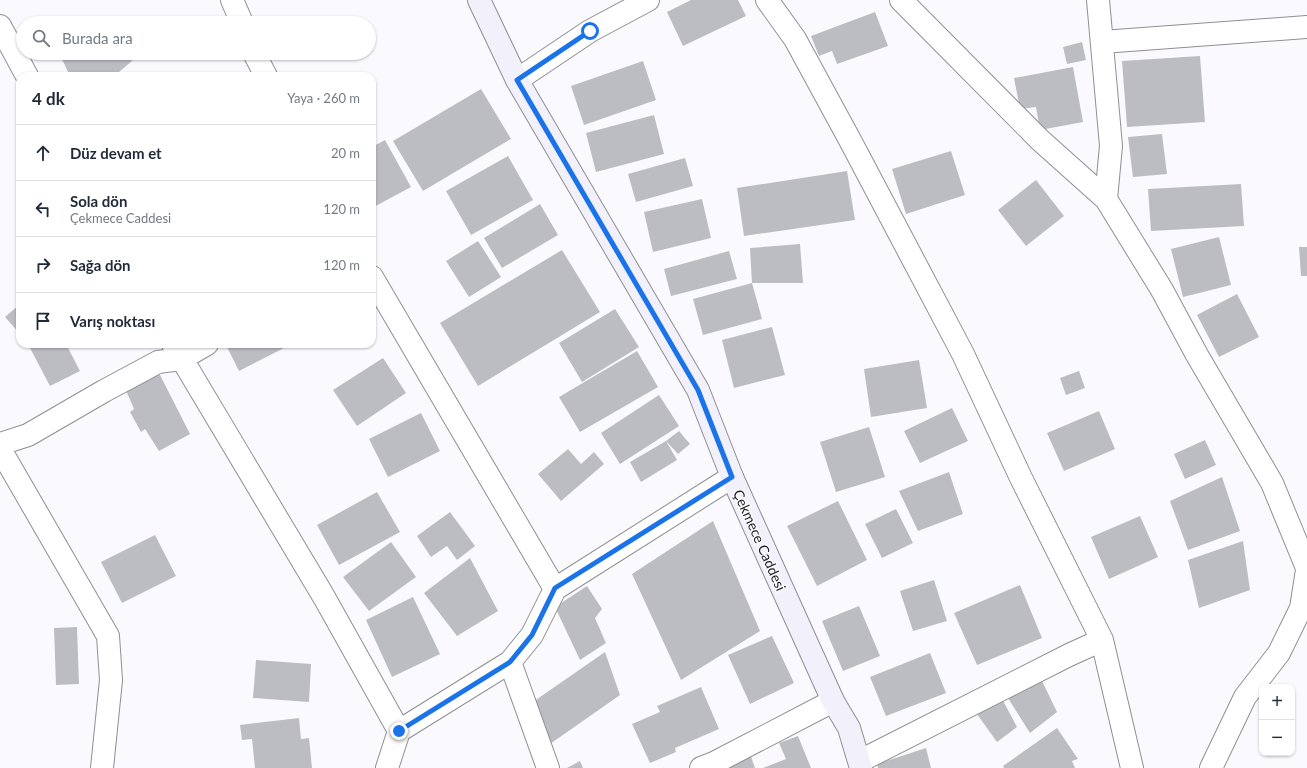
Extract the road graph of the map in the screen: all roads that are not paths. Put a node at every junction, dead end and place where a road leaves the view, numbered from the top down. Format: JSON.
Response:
{"nodes":[{"id":1,"x":232,"y":0,"type":"edge"},
{"id":2,"x":479,"y":0,"type":"edge"},
{"id":3,"x":648,"y":0,"type":"edge"},
{"id":4,"x":767,"y":0,"type":"edge"},
{"id":5,"x":901,"y":0,"type":"edge"},
{"id":6,"x":1098,"y":0,"type":"edge"},
{"id":7,"x":239,"y":16,"type":"edge"},
{"id":8,"x":0,"y":26,"type":"edge"},
{"id":9,"x":1307,"y":27,"type":"edge"},
{"id":10,"x":1102,"y":42,"type":"junction"},
{"id":11,"x":16,"y":56,"type":"edge"},
{"id":12,"x":18,"y":60,"type":"edge"},
{"id":13,"x":258,"y":60,"type":"edge"},
{"id":14,"x":25,"y":72,"type":"edge"},
{"id":15,"x":264,"y":72,"type":"edge"},
{"id":16,"x":517,"y":80,"type":"junction"},
{"id":17,"x":1106,"y":199,"type":"junction"},
{"id":18,"x":376,"y":284,"type":"edge"},
{"id":19,"x":192,"y":348,"type":"edge"},
{"id":20,"x":177,"y":352,"type":"edge"},
{"id":21,"x":0,"y":444,"type":"edge"},
{"id":22,"x":0,"y":449,"type":"edge"},
{"id":23,"x":732,"y":477,"type":"junction"},
{"id":24,"x":1307,"y":569,"type":"edge"},
{"id":25,"x":555,"y":588,"type":"junction"},
{"id":26,"x":1102,"y":640,"type":"junction"},
{"id":27,"x":510,"y":662,"type":"junction"},
{"id":28,"x":833,"y":701,"type":"junction"},
{"id":29,"x":399,"y":731,"type":"junction"},
{"id":30,"x":861,"y":765,"type":"edge"},
{"id":31,"x":102,"y":768,"type":"edge"},
{"id":32,"x":387,"y":768,"type":"edge"},
{"id":33,"x":548,"y":768,"type":"edge"},
{"id":34,"x":701,"y":768,"type":"edge"},
{"id":35,"x":1132,"y":768,"type":"edge"},
{"id":36,"x":1211,"y":768,"type":"edge"}],
"edges":[{"from":1,"to":7,"type":"street"},
{"from":2,"to":16,"type":"main road","name":"Çekmece Caddesi"},
{"from":3,"to":16,"type":"street"},
{"from":4,"to":26,"type":"street"},
{"from":5,"to":17,"type":"street"},
{"from":6,"to":10,"type":"street"},
{"from":8,"to":11,"type":"street"},
{"from":9,"to":10,"type":"street"},
{"from":10,"to":17,"type":"street"},
{"from":12,"to":14,"type":"street"},
{"from":13,"to":15,"type":"street"},
{"from":16,"to":23,"type":"main road","name":"Çekmece Caddesi"},
{"from":17,"to":24,"type":"street"},
{"from":18,"to":25,"type":"street"},
{"from":19,"to":20,"type":"street"},
{"from":20,"to":21,"type":"street"},
{"from":20,"to":29,"type":"street"},
{"from":22,"to":31,"type":"street"},
{"from":23,"to":25,"type":"street"},
{"from":23,"to":28,"type":"main road","name":"Çekmece Caddesi"},
{"from":24,"to":36,"type":"street"},
{"from":25,"to":27,"type":"street"},
{"from":26,"to":30,"type":"street"},
{"from":26,"to":35,"type":"street"},
{"from":27,"to":29,"type":"street"},
{"from":27,"to":33,"type":"street"},
{"from":28,"to":30,"type":"main road","name":"Çekmece Caddesi"},
{"from":28,"to":34,"type":"street"},
{"from":29,"to":32,"type":"street"}]}
